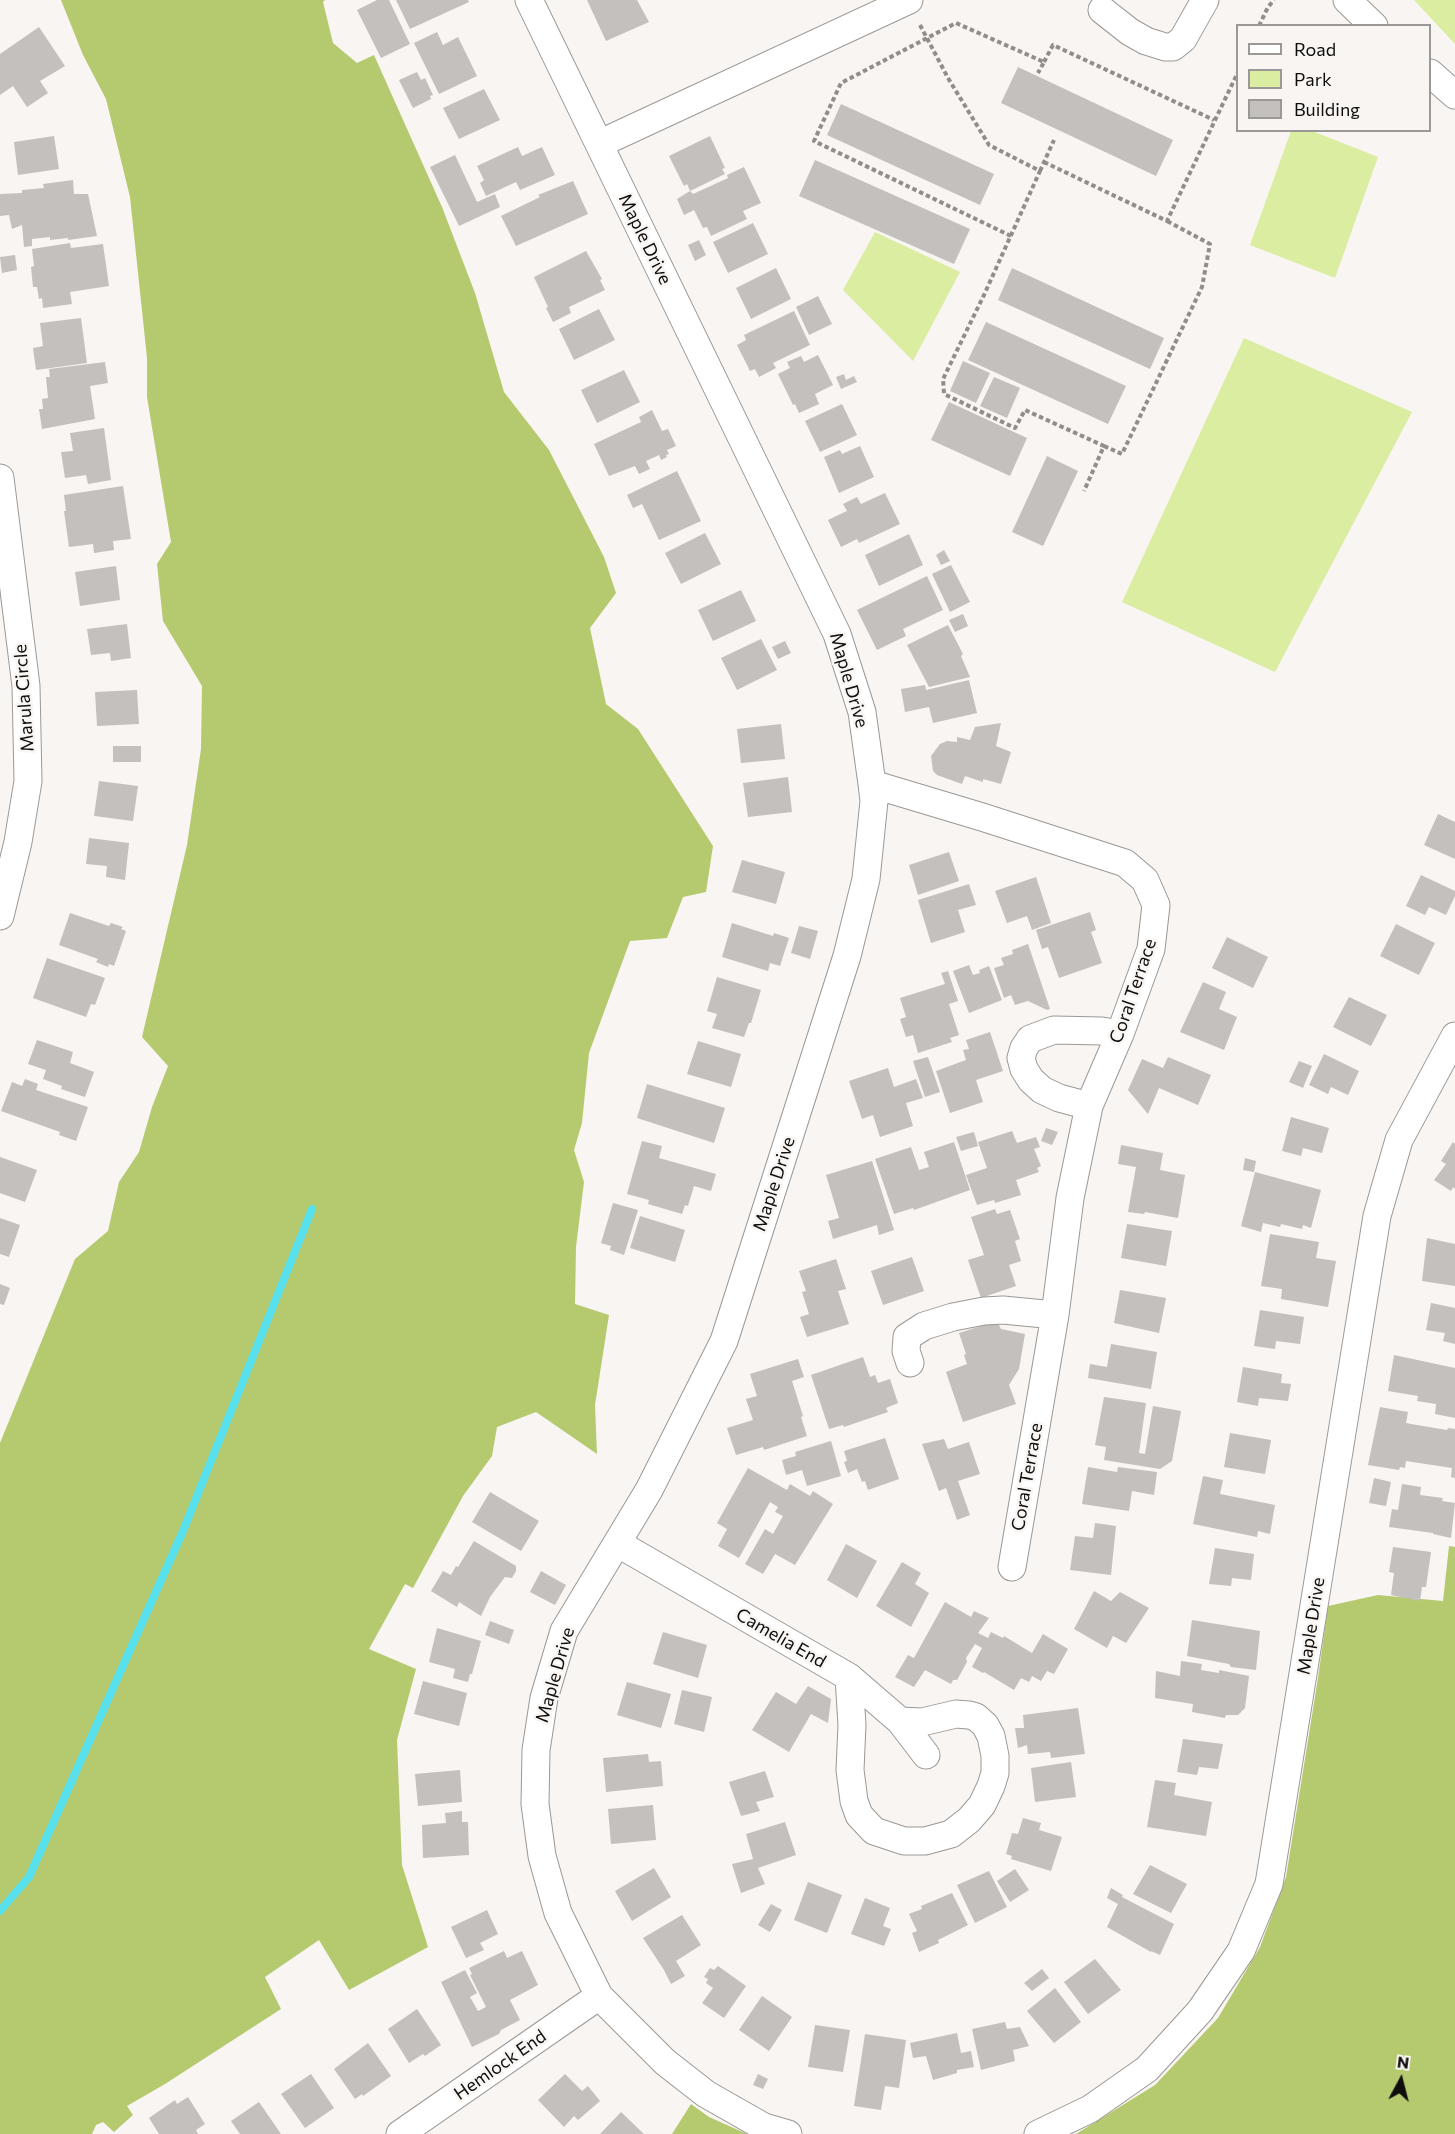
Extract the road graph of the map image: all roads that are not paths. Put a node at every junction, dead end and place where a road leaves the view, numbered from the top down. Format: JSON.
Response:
{"nodes":[{"id":1,"x":529,"y":0,"type":"edge"},
{"id":2,"x":908,"y":0,"type":"edge"},
{"id":3,"x":1205,"y":0,"type":"edge"},
{"id":4,"x":1347,"y":0,"type":"edge"},
{"id":5,"x":1102,"y":10,"type":"dead end"},
{"id":6,"x":1372,"y":24,"type":"edge"},
{"id":7,"x":1431,"y":74,"type":"edge"},
{"id":8,"x":1455,"y":95,"type":"edge"},
{"id":9,"x":599,"y":144,"type":"junction"},
{"id":10,"x":0,"y":478,"type":"edge"},
{"id":11,"x":872,"y":784,"type":"junction"},
{"id":12,"x":0,"y":916,"type":"edge"},
{"id":13,"x":1120,"y":1034,"type":"junction"},
{"id":14,"x":1455,"y":1036,"type":"edge"},
{"id":15,"x":1089,"y":1107,"type":"junction"},
{"id":16,"x":1055,"y":1315,"type":"junction"},
{"id":17,"x":910,"y":1363,"type":"dead end"},
{"id":18,"x":617,"y":1543,"type":"junction"},
{"id":19,"x":1012,"y":1567,"type":"dead end"},
{"id":20,"x":849,"y":1677,"type":"junction"},
{"id":21,"x":900,"y":1721,"type":"junction"},
{"id":22,"x":926,"y":1755,"type":"dead end"},
{"id":23,"x":599,"y":1996,"type":"junction"},
{"id":24,"x":400,"y":2134,"type":"edge"},
{"id":25,"x":788,"y":2134,"type":"edge"},
{"id":26,"x":1038,"y":2134,"type":"edge"}],
"edges":[{"from":1,"to":9,"type":"street","name":"Maple Drive"},
{"from":2,"to":9,"type":"street"},
{"from":3,"to":5,"type":"street"},
{"from":4,"to":6,"type":"street"},
{"from":7,"to":8,"type":"street"},
{"from":9,"to":11,"type":"street","name":"Maple Drive"},
{"from":10,"to":12,"type":"street","name":"Marula Circle"},
{"from":11,"to":13,"type":"street","name":"Coral Terrace"},
{"from":11,"to":18,"type":"street","name":"Maple Drive"},
{"from":13,"to":15,"type":"street","name":"Coral Terrace"},
{"from":13,"to":15,"type":"street"},
{"from":14,"to":26,"type":"street","name":"Maple Drive"},
{"from":15,"to":16,"type":"street","name":"Coral Terrace"},
{"from":16,"to":17,"type":"street"},
{"from":16,"to":19,"type":"street","name":"Coral Terrace"},
{"from":18,"to":20,"type":"street","name":"Camelia End"},
{"from":18,"to":23,"type":"street","name":"Maple Drive"},
{"from":20,"to":21,"type":"street","name":"Camelia End"},
{"from":20,"to":21,"type":"street"},
{"from":21,"to":22,"type":"street","name":"Camelia End"},
{"from":23,"to":24,"type":"street","name":"Hemlock End"},
{"from":23,"to":25,"type":"street","name":"Maple Drive"}]}
